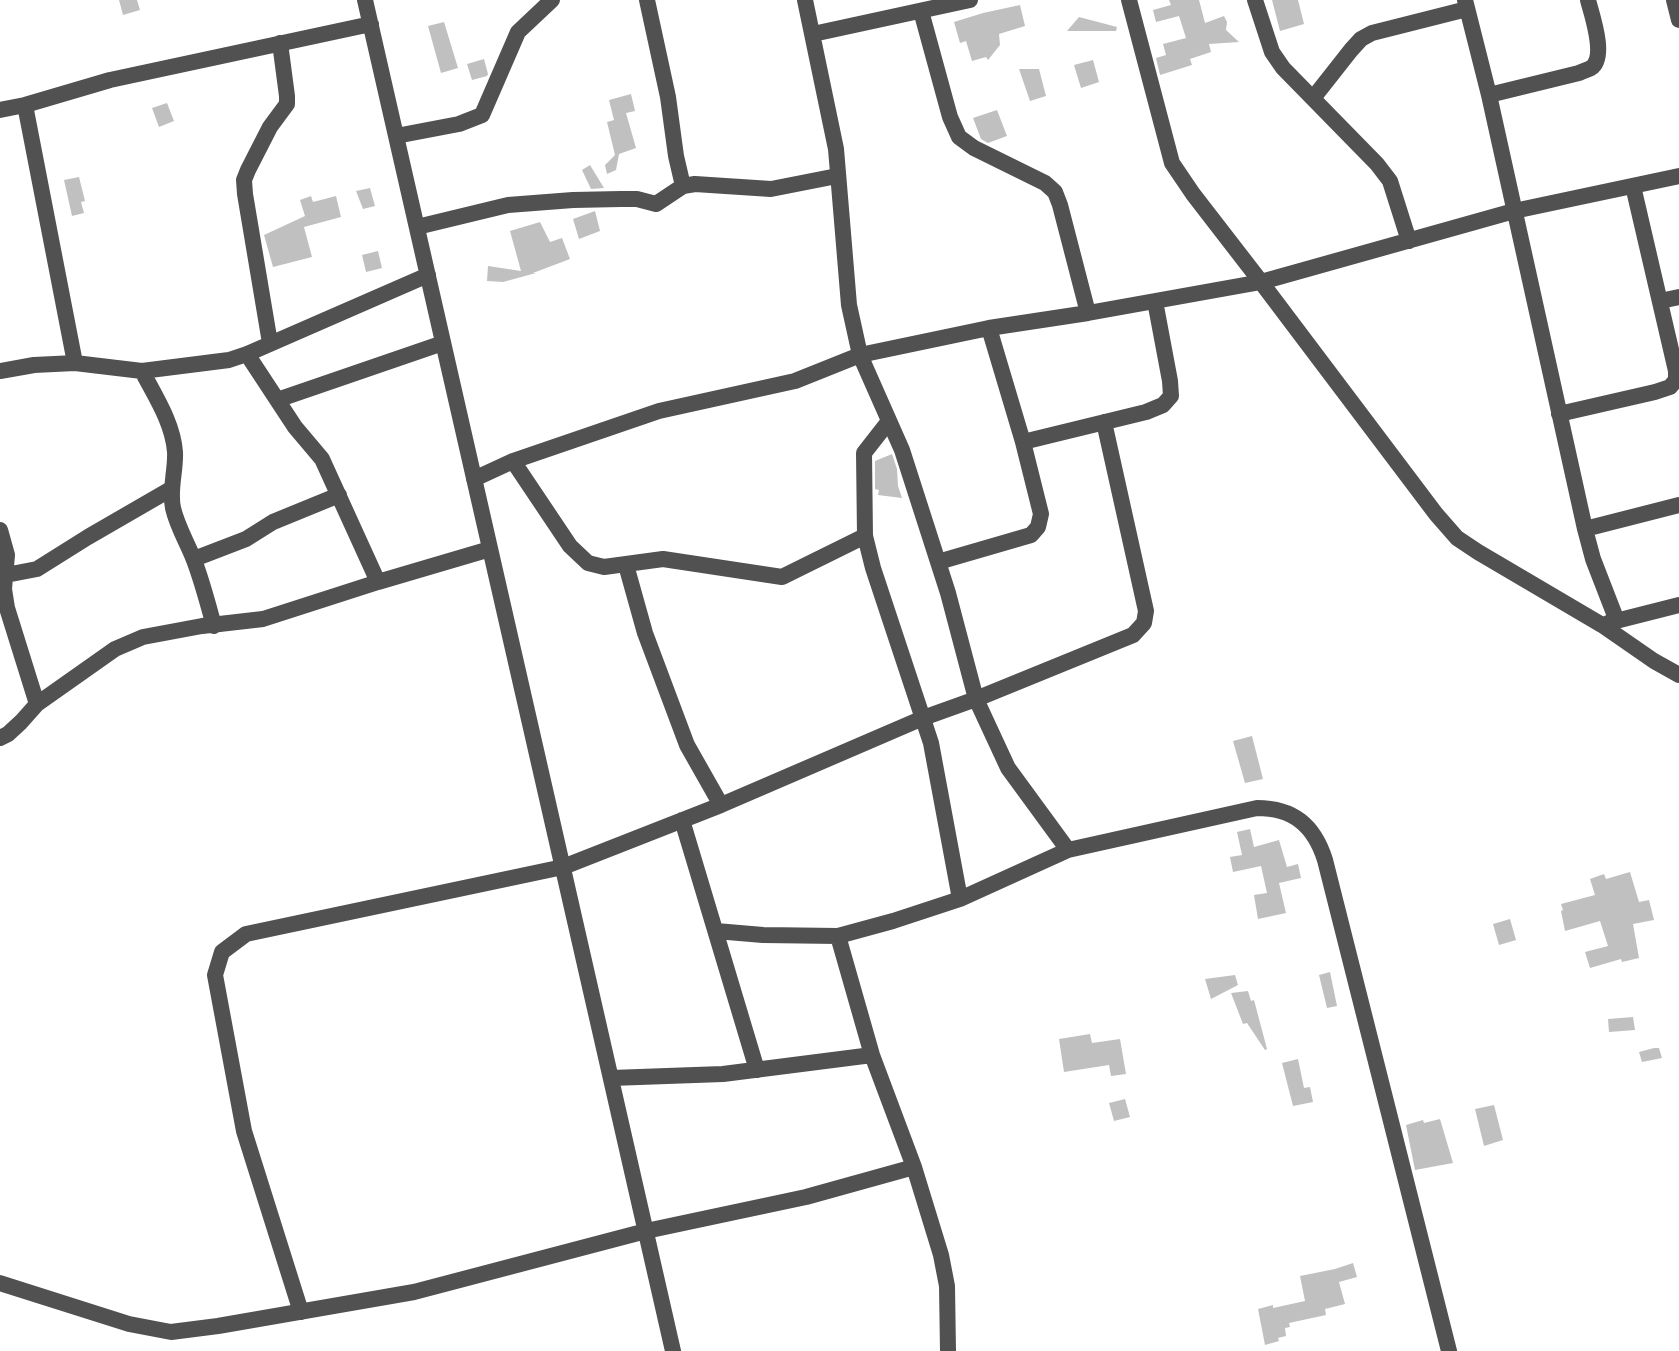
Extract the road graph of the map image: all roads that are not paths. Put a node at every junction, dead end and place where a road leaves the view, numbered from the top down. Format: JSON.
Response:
{"nodes":[{"id":1,"x":365,"y":0,"type":"edge"},
{"id":2,"x":552,"y":0,"type":"edge"},
{"id":3,"x":647,"y":0,"type":"edge"},
{"id":4,"x":805,"y":0,"type":"edge"},
{"id":5,"x":970,"y":0,"type":"edge"},
{"id":6,"x":1129,"y":0,"type":"edge"},
{"id":7,"x":1255,"y":0,"type":"edge"},
{"id":8,"x":1588,"y":0,"type":"edge"},
{"id":9,"x":1674,"y":0,"type":"edge"},
{"id":10,"x":1466,"y":5,"type":"edge"},
{"id":11,"x":921,"y":11,"type":"junction"},
{"id":12,"x":1679,"y":20,"type":"edge"},
{"id":13,"x":371,"y":24,"type":"junction"},
{"id":14,"x":813,"y":34,"type":"junction"},
{"id":15,"x":280,"y":43,"type":"junction"},
{"id":16,"x":1489,"y":95,"type":"junction"},
{"id":17,"x":1314,"y":97,"type":"junction"},
{"id":18,"x":25,"y":105,"type":"junction"},
{"id":19,"x":0,"y":110,"type":"edge"},
{"id":20,"x":396,"y":136,"type":"junction"},
{"id":21,"x":837,"y":176,"type":"junction"},
{"id":22,"x":1679,"y":176,"type":"edge"},
{"id":23,"x":683,"y":186,"type":"junction"},
{"id":24,"x":1633,"y":186,"type":"junction"},
{"id":25,"x":1514,"y":211,"type":"junction"},
{"id":26,"x":417,"y":227,"type":"junction"},
{"id":27,"x":1409,"y":241,"type":"junction"},
{"id":28,"x":428,"y":275,"type":"junction"},
{"id":29,"x":1261,"y":282,"type":"junction"},
{"id":30,"x":1679,"y":297,"type":"edge"},
{"id":31,"x":1155,"y":301,"type":"junction"},
{"id":32,"x":1660,"y":301,"type":"junction"},
{"id":33,"x":1088,"y":313,"type":"junction"},
{"id":34,"x":989,"y":328,"type":"junction"},
{"id":35,"x":270,"y":343,"type":"junction"},
{"id":36,"x":443,"y":343,"type":"junction"},
{"id":37,"x":247,"y":354,"type":"junction"},
{"id":38,"x":860,"y":355,"type":"junction"},
{"id":39,"x":75,"y":363,"type":"junction"},
{"id":40,"x":0,"y":371,"type":"edge"},
{"id":41,"x":142,"y":371,"type":"junction"},
{"id":42,"x":277,"y":400,"type":"junction"},
{"id":43,"x":1559,"y":414,"type":"junction"},
{"id":44,"x":889,"y":421,"type":"junction"},
{"id":45,"x":1104,"y":422,"type":"junction"},
{"id":46,"x":1023,"y":442,"type":"junction"},
{"id":47,"x":513,"y":461,"type":"junction"},
{"id":48,"x":474,"y":479,"type":"junction"},
{"id":49,"x":171,"y":489,"type":"junction"},
{"id":50,"x":339,"y":495,"type":"junction"},
{"id":51,"x":1679,"y":505,"type":"edge"},
{"id":52,"x":1585,"y":529,"type":"junction"},
{"id":53,"x":0,"y":530,"type":"edge"},
{"id":54,"x":865,"y":536,"type":"junction"},
{"id":55,"x":490,"y":549,"type":"junction"},
{"id":56,"x":194,"y":559,"type":"junction"},
{"id":57,"x":938,"y":562,"type":"junction"},
{"id":58,"x":626,"y":565,"type":"junction"},
{"id":59,"x":378,"y":582,"type":"junction"},
{"id":60,"x":3,"y":585,"type":"edge"},
{"id":61,"x":1679,"y":605,"type":"edge"},
{"id":62,"x":1610,"y":623,"type":"junction"},
{"id":63,"x":214,"y":626,"type":"junction"},
{"id":64,"x":1679,"y":675,"type":"edge"},
{"id":65,"x":976,"y":699,"type":"junction"},
{"id":66,"x":37,"y":704,"type":"junction"},
{"id":67,"x":923,"y":718,"type":"junction"},
{"id":68,"x":0,"y":738,"type":"edge"},
{"id":69,"x":721,"y":805,"type":"junction"},
{"id":70,"x":682,"y":820,"type":"junction"},
{"id":71,"x":1068,"y":850,"type":"junction"},
{"id":72,"x":563,"y":867,"type":"junction"},
{"id":73,"x":960,"y":899,"type":"junction"},
{"id":74,"x":716,"y":931,"type":"junction"},
{"id":75,"x":838,"y":936,"type":"junction"},
{"id":76,"x":872,"y":1055,"type":"junction"},
{"id":77,"x":757,"y":1070,"type":"junction"},
{"id":78,"x":611,"y":1078,"type":"junction"},
{"id":79,"x":914,"y":1167,"type":"junction"},
{"id":80,"x":646,"y":1231,"type":"junction"},
{"id":81,"x":0,"y":1283,"type":"edge"},
{"id":82,"x":301,"y":1312,"type":"junction"},
{"id":83,"x":673,"y":1351,"type":"edge"},
{"id":84,"x":948,"y":1351,"type":"edge"},
{"id":85,"x":1449,"y":1351,"type":"edge"}],
"edges":[{"from":1,"to":13,"type":"street"},
{"from":2,"to":20,"type":"street"},
{"from":3,"to":23,"type":"street"},
{"from":4,"to":14,"type":"street"},
{"from":5,"to":11,"type":"street"},
{"from":6,"to":29,"type":"street"},
{"from":7,"to":17,"type":"street"},
{"from":8,"to":16,"type":"street"},
{"from":9,"to":12,"type":"street"},
{"from":10,"to":16,"type":"street"},
{"from":10,"to":17,"type":"street"},
{"from":11,"to":14,"type":"street"},
{"from":11,"to":33,"type":"street"},
{"from":13,"to":15,"type":"street"},
{"from":13,"to":20,"type":"street"},
{"from":14,"to":21,"type":"street"},
{"from":15,"to":18,"type":"street"},
{"from":15,"to":35,"type":"street"},
{"from":16,"to":25,"type":"street"},
{"from":17,"to":27,"type":"street"},
{"from":18,"to":19,"type":"street"},
{"from":18,"to":39,"type":"street"},
{"from":20,"to":26,"type":"street"},
{"from":21,"to":23,"type":"street"},
{"from":21,"to":38,"type":"street"},
{"from":22,"to":24,"type":"street"},
{"from":23,"to":26,"type":"street"},
{"from":24,"to":25,"type":"street"},
{"from":24,"to":32,"type":"street"},
{"from":25,"to":27,"type":"street"},
{"from":25,"to":43,"type":"street"},
{"from":26,"to":28,"type":"street"},
{"from":27,"to":29,"type":"street"},
{"from":28,"to":35,"type":"street"},
{"from":28,"to":36,"type":"street"},
{"from":29,"to":31,"type":"street"},
{"from":29,"to":62,"type":"street"},
{"from":30,"to":32,"type":"street"},
{"from":31,"to":33,"type":"street"},
{"from":31,"to":45,"type":"street"},
{"from":32,"to":43,"type":"street"},
{"from":33,"to":34,"type":"street"},
{"from":34,"to":38,"type":"street"},
{"from":34,"to":46,"type":"street"},
{"from":35,"to":37,"type":"street"},
{"from":36,"to":42,"type":"street"},
{"from":36,"to":48,"type":"street"},
{"from":37,"to":41,"type":"street"},
{"from":37,"to":42,"type":"street"},
{"from":38,"to":44,"type":"street"},
{"from":38,"to":47,"type":"street"},
{"from":39,"to":40,"type":"street"},
{"from":39,"to":41,"type":"street"},
{"from":41,"to":49,"type":"street"},
{"from":42,"to":50,"type":"street"},
{"from":43,"to":52,"type":"street"},
{"from":44,"to":54,"type":"street"},
{"from":44,"to":57,"type":"street"},
{"from":45,"to":46,"type":"street"},
{"from":45,"to":65,"type":"street"},
{"from":46,"to":57,"type":"street"},
{"from":47,"to":48,"type":"street"},
{"from":47,"to":58,"type":"street"},
{"from":48,"to":55,"type":"street"},
{"from":49,"to":56,"type":"street"},
{"from":49,"to":60,"type":"street"},
{"from":50,"to":56,"type":"street"},
{"from":50,"to":59,"type":"street"},
{"from":51,"to":52,"type":"street"},
{"from":52,"to":62,"type":"street"},
{"from":53,"to":60,"type":"street"},
{"from":54,"to":58,"type":"street"},
{"from":54,"to":67,"type":"street"},
{"from":55,"to":59,"type":"street"},
{"from":55,"to":72,"type":"street"},
{"from":56,"to":63,"type":"street"},
{"from":57,"to":65,"type":"street"},
{"from":58,"to":69,"type":"street"},
{"from":59,"to":63,"type":"street"},
{"from":60,"to":66,"type":"street"},
{"from":61,"to":62,"type":"street"},
{"from":62,"to":64,"type":"street"},
{"from":63,"to":66,"type":"street"},
{"from":65,"to":67,"type":"street"},
{"from":65,"to":71,"type":"street"},
{"from":66,"to":68,"type":"street"},
{"from":67,"to":69,"type":"street"},
{"from":67,"to":73,"type":"street"},
{"from":69,"to":70,"type":"street"},
{"from":70,"to":72,"type":"street"},
{"from":70,"to":74,"type":"street"},
{"from":71,"to":73,"type":"street"},
{"from":71,"to":85,"type":"street"},
{"from":72,"to":78,"type":"street"},
{"from":72,"to":82,"type":"street"},
{"from":73,"to":75,"type":"street"},
{"from":74,"to":75,"type":"street"},
{"from":74,"to":77,"type":"street"},
{"from":75,"to":76,"type":"street"},
{"from":76,"to":77,"type":"street"},
{"from":76,"to":79,"type":"street"},
{"from":77,"to":78,"type":"street"},
{"from":78,"to":80,"type":"street"},
{"from":79,"to":80,"type":"street"},
{"from":79,"to":84,"type":"street"},
{"from":80,"to":82,"type":"street"},
{"from":80,"to":83,"type":"street"},
{"from":81,"to":82,"type":"street"}]}
